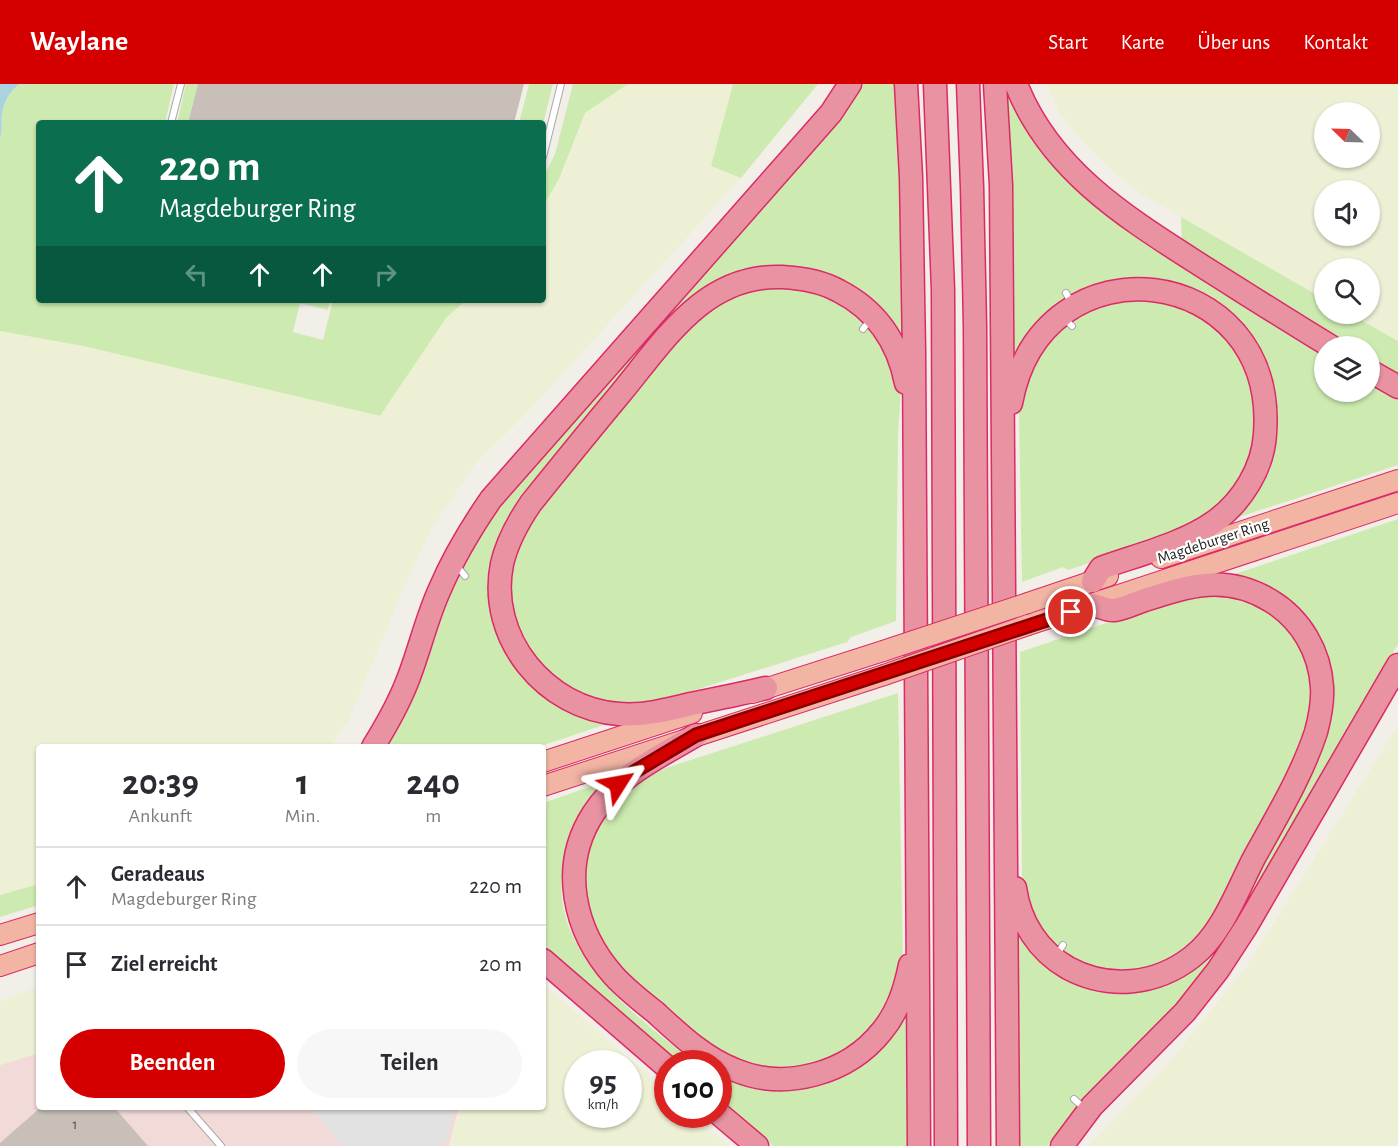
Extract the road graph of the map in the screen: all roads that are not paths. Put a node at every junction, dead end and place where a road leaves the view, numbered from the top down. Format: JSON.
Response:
{"nodes":[{"id":1,"x":181,"y":84,"type":"edge"},
{"id":2,"x":561,"y":84,"type":"edge"},
{"id":3,"x":850,"y":84,"type":"edge"},
{"id":4,"x":906,"y":84,"type":"edge"},
{"id":5,"x":935,"y":84,"type":"edge"},
{"id":6,"x":968,"y":84,"type":"edge"},
{"id":7,"x":995,"y":84,"type":"edge"},
{"id":8,"x":1016,"y":84,"type":"edge"},
{"id":9,"x":172,"y":120,"type":"edge"},
{"id":10,"x":546,"y":145,"type":"edge"},
{"id":11,"x":1314,"y":336,"type":"edge"},
{"id":12,"x":1380,"y":377,"type":"edge"},
{"id":13,"x":1398,"y":387,"type":"edge"},
{"id":14,"x":914,"y":444,"type":"junction"},
{"id":15,"x":1004,"y":467,"type":"junction"},
{"id":16,"x":1398,"y":480,"type":"edge"},
{"id":17,"x":1398,"y":503,"type":"edge"},
{"id":18,"x":1093,"y":581,"type":"junction"},
{"id":19,"x":1093,"y":604,"type":"junction"},
{"id":20,"x":1398,"y":665,"type":"edge"},
{"id":21,"x":766,"y":688,"type":"junction"},
{"id":22,"x":696,"y":735,"type":"junction"},
{"id":23,"x":375,"y":744,"type":"edge"},
{"id":24,"x":546,"y":761,"type":"edge"},
{"id":25,"x":546,"y":785,"type":"edge"},
{"id":26,"x":1006,"y":834,"type":"junction"},
{"id":27,"x":918,"y":919,"type":"junction"},
{"id":28,"x":36,"y":924,"type":"edge"},
{"id":29,"x":0,"y":935,"type":"edge"},
{"id":30,"x":36,"y":954,"type":"edge"},
{"id":31,"x":546,"y":963,"type":"edge"},
{"id":32,"x":0,"y":966,"type":"edge"},
{"id":33,"x":654,"y":1056,"type":"edge"},
{"id":34,"x":190,"y":1110,"type":"edge"},
{"id":35,"x":732,"y":1125,"type":"edge"},
{"id":36,"x":221,"y":1146,"type":"edge"},
{"id":37,"x":757,"y":1146,"type":"edge"},
{"id":38,"x":919,"y":1146,"type":"edge"},
{"id":39,"x":946,"y":1146,"type":"edge"},
{"id":40,"x":979,"y":1146,"type":"edge"},
{"id":41,"x":1008,"y":1146,"type":"edge"},
{"id":42,"x":1062,"y":1146,"type":"edge"}],
"edges":[{"from":1,"to":9,"type":"lane"},
{"from":2,"to":10,"type":"lane"},
{"from":3,"to":23,"type":"highway"},
{"from":4,"to":14,"type":"highway"},
{"from":5,"to":39,"type":"highway"},
{"from":6,"to":40,"type":"highway"},
{"from":7,"to":15,"type":"highway"},
{"from":8,"to":11,"type":"highway"},
{"from":12,"to":13,"type":"highway"},
{"from":14,"to":21,"type":"highway"},
{"from":14,"to":27,"type":"highway"},
{"from":15,"to":18,"type":"highway"},
{"from":15,"to":26,"type":"highway"},
{"from":16,"to":18,"type":"highway","name":"Magdeburger Ring"},
{"from":17,"to":19,"type":"highway","name":"Magdeburger Ring"},
{"from":18,"to":21,"type":"highway","name":"Magdeburger Ring","bridge":true},
{"from":19,"to":22,"type":"highway","name":"Magdeburger Ring","bridge":true},
{"from":19,"to":26,"type":"highway"},
{"from":20,"to":42,"type":"highway"},
{"from":21,"to":24,"type":"highway","name":"Magdeburger Ring"},
{"from":22,"to":25,"type":"highway","name":"Magdeburger Ring"},
{"from":22,"to":27,"type":"highway"},
{"from":26,"to":41,"type":"highway"},
{"from":27,"to":38,"type":"highway"},
{"from":28,"to":29,"type":"highway"},
{"from":30,"to":32,"type":"highway"},
{"from":31,"to":33,"type":"highway"},
{"from":34,"to":36,"type":"lane"},
{"from":35,"to":37,"type":"highway"}]}
